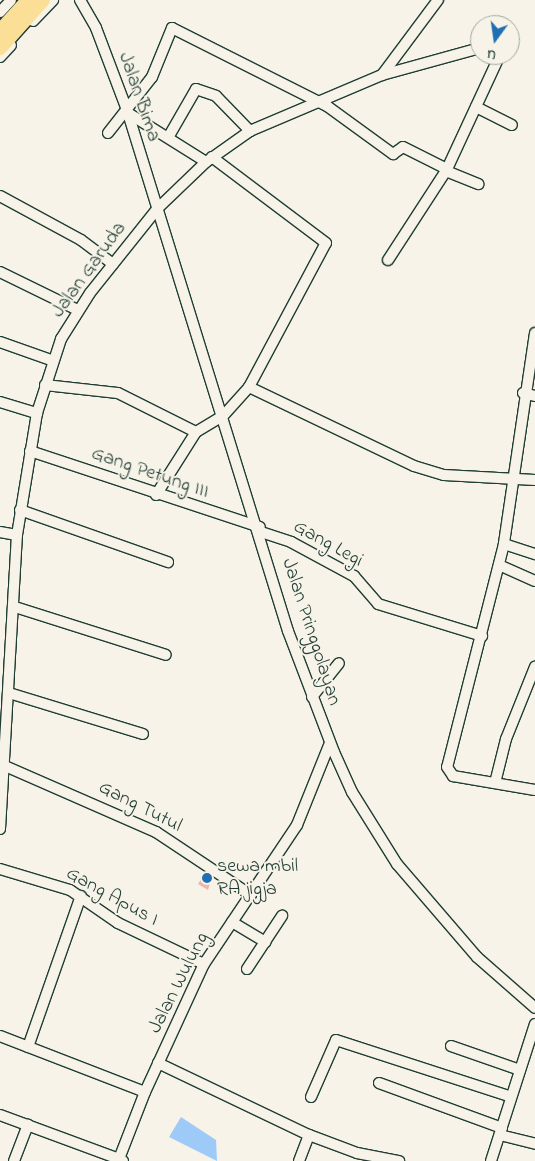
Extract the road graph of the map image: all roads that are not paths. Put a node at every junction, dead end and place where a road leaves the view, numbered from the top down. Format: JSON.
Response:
{"nodes":[{"id":1,"x":11,"y":0,"type":"edge"},
{"id":2,"x":28,"y":0,"type":"edge"},
{"id":3,"x":43,"y":0,"type":"edge"},
{"id":4,"x":53,"y":0,"type":"edge"},
{"id":5,"x":80,"y":0,"type":"edge"},
{"id":6,"x":438,"y":0,"type":"edge"},
{"id":7,"x":0,"y":12,"type":"edge"},
{"id":8,"x":0,"y":31,"type":"edge"},
{"id":9,"x":0,"y":48,"type":"edge"},
{"id":10,"x":470,"y":51,"type":"edge"},
{"id":11,"x":0,"y":57,"type":"edge"},
{"id":12,"x":495,"y":65,"type":"edge"},
{"id":13,"x":382,"y":75,"type":"junction"},
{"id":14,"x":314,"y":101,"type":"junction"},
{"id":15,"x":476,"y":107,"type":"junction"},
{"id":16,"x":127,"y":112,"type":"junction"},
{"id":17,"x":512,"y":125,"type":"dead end"},
{"id":18,"x":250,"y":131,"type":"junction"},
{"id":19,"x":108,"y":134,"type":"dead end"},
{"id":20,"x":169,"y":136,"type":"junction"},
{"id":21,"x":209,"y":160,"type":"junction"},
{"id":22,"x":446,"y":170,"type":"junction"},
{"id":23,"x":479,"y":184,"type":"dead end"},
{"id":24,"x":0,"y":196,"type":"edge"},
{"id":25,"x":157,"y":209,"type":"junction"},
{"id":26,"x":388,"y":260,"type":"dead end"},
{"id":27,"x":113,"y":264,"type":"junction"},
{"id":28,"x":0,"y":272,"type":"edge"},
{"id":29,"x":78,"y":310,"type":"junction"},
{"id":30,"x":535,"y":333,"type":"edge"},
{"id":31,"x":0,"y":342,"type":"edge"},
{"id":32,"x":52,"y":360,"type":"junction"},
{"id":33,"x":45,"y":385,"type":"junction"},
{"id":34,"x":249,"y":387,"type":"junction"},
{"id":35,"x":523,"y":393,"type":"junction"},
{"id":36,"x":535,"y":396,"type":"edge"},
{"id":37,"x":0,"y":402,"type":"edge"},
{"id":38,"x":38,"y":413,"type":"junction"},
{"id":39,"x":223,"y":416,"type":"junction"},
{"id":40,"x":196,"y":432,"type":"junction"},
{"id":41,"x":30,"y":451,"type":"junction"},
{"id":42,"x":517,"y":479,"type":"junction"},
{"id":43,"x":535,"y":480,"type":"edge"},
{"id":44,"x":156,"y":495,"type":"junction"},
{"id":45,"x":20,"y":510,"type":"junction"},
{"id":46,"x":260,"y":530,"type":"junction"},
{"id":47,"x":0,"y":532,"type":"edge"},
{"id":48,"x":17,"y":535,"type":"junction"},
{"id":49,"x":504,"y":544,"type":"junction"},
{"id":50,"x":535,"y":554,"type":"edge"},
{"id":51,"x":168,"y":562,"type":"dead end"},
{"id":52,"x":499,"y":565,"type":"junction"},
{"id":53,"x":535,"y":581,"type":"edge"},
{"id":54,"x":15,"y":607,"type":"junction"},
{"id":55,"x":482,"y":636,"type":"junction"},
{"id":56,"x":166,"y":655,"type":"dead end"},
{"id":57,"x":339,"y":663,"type":"dead end"},
{"id":58,"x":535,"y":667,"type":"edge"},
{"id":59,"x":532,"y":686,"type":"edge"},
{"id":60,"x":9,"y":693,"type":"junction"},
{"id":61,"x":312,"y":697,"type":"junction"},
{"id":62,"x":143,"y":734,"type":"dead end"},
{"id":63,"x":330,"y":743,"type":"junction"},
{"id":64,"x":3,"y":770,"type":"edge"},
{"id":65,"x":495,"y":783,"type":"junction"},
{"id":66,"x":535,"y":790,"type":"edge"},
{"id":67,"x":0,"y":829,"type":"edge"},
{"id":68,"x":0,"y":869,"type":"edge"},
{"id":69,"x":251,"y":895,"type":"junction"},
{"id":70,"x":80,"y":896,"type":"junction"},
{"id":71,"x":282,"y":916,"type":"dead end"},
{"id":72,"x":232,"y":922,"type":"junction"},
{"id":73,"x":265,"y":942,"type":"junction"},
{"id":74,"x":204,"y":964,"type":"junction"},
{"id":75,"x":247,"y":969,"type":"dead end"},
{"id":76,"x":535,"y":1008,"type":"edge"},
{"id":77,"x":535,"y":1024,"type":"edge"},
{"id":78,"x":0,"y":1036,"type":"edge"},
{"id":79,"x":451,"y":1046,"type":"dead end"},
{"id":80,"x":28,"y":1047,"type":"junction"},
{"id":81,"x":158,"y":1063,"type":"junction"},
{"id":82,"x":520,"y":1070,"type":"junction"},
{"id":83,"x":379,"y":1083,"type":"dead end"},
{"id":84,"x":145,"y":1092,"type":"junction"},
{"id":85,"x":310,"y":1097,"type":"dead end"},
{"id":86,"x":511,"y":1098,"type":"junction"},
{"id":87,"x":0,"y":1115,"type":"edge"},
{"id":88,"x":28,"y":1125,"type":"junction"},
{"id":89,"x":501,"y":1131,"type":"junction"},
{"id":90,"x":309,"y":1135,"type":"junction"},
{"id":91,"x":535,"y":1144,"type":"edge"},
{"id":92,"x":121,"y":1160,"type":"edge"},
{"id":93,"x":14,"y":1161,"type":"edge"},
{"id":94,"x":299,"y":1161,"type":"edge"},
{"id":95,"x":399,"y":1161,"type":"edge"},
{"id":96,"x":491,"y":1161,"type":"edge"}],
"edges":[{"from":1,"to":7,"type":"street"},
{"from":2,"to":8,"type":"highway"},
{"from":3,"to":9,"type":"highway"},
{"from":4,"to":11,"type":"street"},
{"from":5,"to":16,"type":"street","name":"Jalan Bima"},
{"from":6,"to":13,"type":"street"},
{"from":10,"to":13,"type":"street","name":"Jalan Garuda"},
{"from":12,"to":15,"type":"street"},
{"from":13,"to":14,"type":"street","name":"Jalan Garuda"},
{"from":14,"to":16,"type":"street"},
{"from":14,"to":18,"type":"street","name":"Jalan Garuda"},
{"from":14,"to":22,"type":"street"},
{"from":15,"to":17,"type":"street"},
{"from":15,"to":22,"type":"street"},
{"from":16,"to":19,"type":"street"},
{"from":16,"to":20,"type":"street"},
{"from":16,"to":25,"type":"street","name":"Jalan Bima"},
{"from":18,"to":20,"type":"street"},
{"from":18,"to":21,"type":"street","name":"Jalan Garuda"},
{"from":20,"to":21,"type":"street"},
{"from":21,"to":25,"type":"street","name":"Jalan Garuda"},
{"from":21,"to":34,"type":"street"},
{"from":22,"to":23,"type":"street"},
{"from":22,"to":26,"type":"street"},
{"from":24,"to":27,"type":"street"},
{"from":25,"to":27,"type":"street","name":"Jalan Garuda"},
{"from":25,"to":39,"type":"street","name":"Jalan Pringgolayan"},
{"from":27,"to":29,"type":"street","name":"Jalan Garuda"},
{"from":28,"to":29,"type":"street"},
{"from":29,"to":32,"type":"street","name":"Jalan Garuda"},
{"from":30,"to":35,"type":"street"},
{"from":31,"to":32,"type":"street"},
{"from":32,"to":33,"type":"street","name":"Jalan Garuda"},
{"from":33,"to":38,"type":"street","name":"Jalan Garuda"},
{"from":33,"to":40,"type":"street"},
{"from":34,"to":39,"type":"street"},
{"from":34,"to":42,"type":"street"},
{"from":35,"to":36,"type":"street"},
{"from":35,"to":42,"type":"street"},
{"from":37,"to":38,"type":"street"},
{"from":38,"to":41,"type":"street","name":"Jalan Garuda"},
{"from":39,"to":40,"type":"street"},
{"from":39,"to":46,"type":"street","name":"Jalan Pringgolayan"},
{"from":40,"to":44,"type":"street"},
{"from":41,"to":44,"type":"street","name":"Gang Petung III"},
{"from":41,"to":45,"type":"street","name":"Jalan Garuda"},
{"from":42,"to":43,"type":"street"},
{"from":42,"to":49,"type":"street"},
{"from":44,"to":46,"type":"street","name":"Gang Petung III"},
{"from":45,"to":48,"type":"street","name":"Jalan Garuda"},
{"from":45,"to":51,"type":"street"},
{"from":46,"to":55,"type":"street","name":"Gang Legi"},
{"from":46,"to":61,"type":"street","name":"Jalan Pringgolayan"},
{"from":47,"to":48,"type":"street"},
{"from":48,"to":54,"type":"street","name":"Jalan Garuda"},
{"from":49,"to":50,"type":"street"},
{"from":49,"to":52,"type":"street"},
{"from":52,"to":53,"type":"street"},
{"from":52,"to":55,"type":"street"},
{"from":54,"to":56,"type":"street"},
{"from":54,"to":60,"type":"street","name":"Jalan Garuda"},
{"from":55,"to":65,"type":"street"},
{"from":57,"to":61,"type":"street"},
{"from":58,"to":59,"type":"street"},
{"from":59,"to":65,"type":"street"},
{"from":60,"to":62,"type":"street"},
{"from":60,"to":64,"type":"street","name":"Jalan Garuda"},
{"from":61,"to":63,"type":"street","name":"Jalan Pringgolayan"},
{"from":63,"to":69,"type":"street","name":"Jalan Wulung"},
{"from":63,"to":76,"type":"street","name":"Jalan Pringgolayan"},
{"from":64,"to":67,"type":"street","name":"Jalan Garuda"},
{"from":64,"to":69,"type":"street","name":"Gang Tutul"},
{"from":65,"to":66,"type":"street"},
{"from":68,"to":70,"type":"street","name":"Gang Apus I"},
{"from":69,"to":72,"type":"street","name":"Jalan Wulung"},
{"from":70,"to":74,"type":"street","name":"Gang Apus I"},
{"from":70,"to":80,"type":"street"},
{"from":71,"to":73,"type":"street"},
{"from":72,"to":73,"type":"street"},
{"from":72,"to":74,"type":"street","name":"Jalan Wulung"},
{"from":73,"to":75,"type":"street"},
{"from":74,"to":81,"type":"street","name":"Jalan Wulung"},
{"from":77,"to":82,"type":"street"},
{"from":78,"to":80,"type":"street"},
{"from":79,"to":82,"type":"street"},
{"from":80,"to":84,"type":"street"},
{"from":81,"to":84,"type":"street","name":"Jalan Wulung"},
{"from":81,"to":90,"type":"street"},
{"from":82,"to":86,"type":"street"},
{"from":83,"to":89,"type":"street"},
{"from":84,"to":92,"type":"street","name":"Jalan Wulung"},
{"from":85,"to":86,"type":"street"},
{"from":86,"to":89,"type":"street"},
{"from":87,"to":88,"type":"street"},
{"from":88,"to":92,"type":"street"},
{"from":88,"to":93,"type":"street"},
{"from":89,"to":91,"type":"street"},
{"from":89,"to":96,"type":"street"},
{"from":90,"to":94,"type":"street"},
{"from":90,"to":95,"type":"street"}]}
